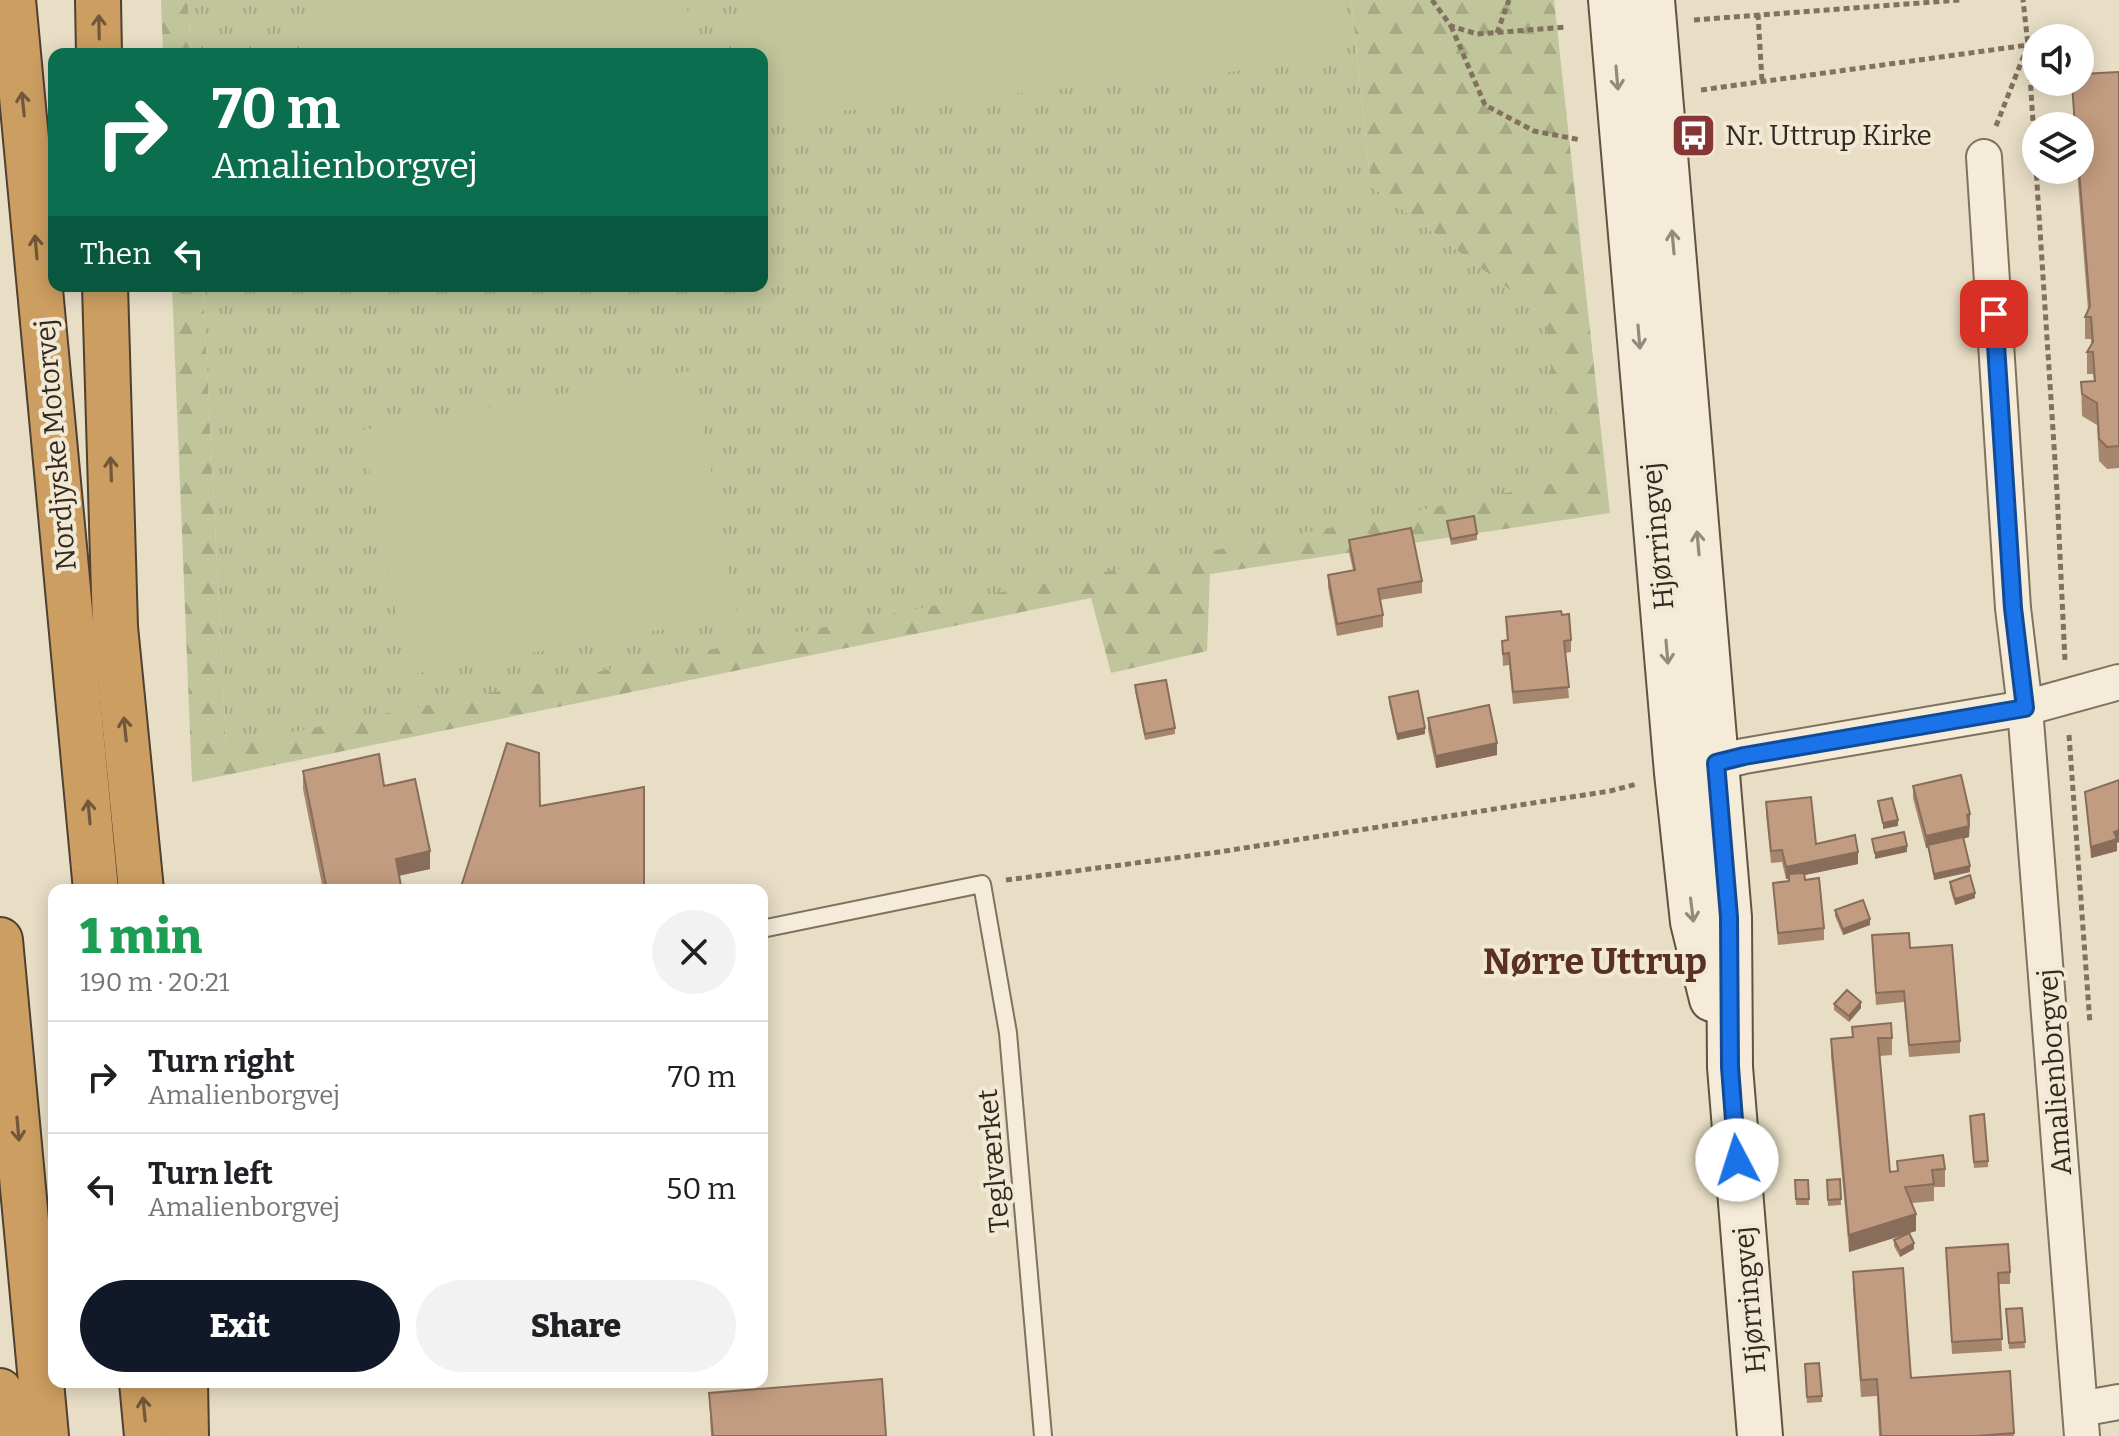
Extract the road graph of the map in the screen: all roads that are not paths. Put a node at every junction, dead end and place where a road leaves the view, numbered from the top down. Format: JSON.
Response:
{"nodes":[{"id":1,"x":13,"y":0,"type":"edge"},
{"id":2,"x":98,"y":0,"type":"edge"},
{"id":3,"x":1611,"y":0,"type":"edge"},
{"id":4,"x":1652,"y":0,"type":"edge"},
{"id":5,"x":99,"y":48,"type":"edge"},
{"id":6,"x":1984,"y":157,"type":"road end"},
{"id":7,"x":105,"y":292,"type":"edge"},
{"id":8,"x":2119,"y":682,"type":"edge"},
{"id":9,"x":2025,"y":708,"type":"junction"},
{"id":10,"x":1697,"y":768,"type":"junction"},
{"id":11,"x":95,"y":884,"type":"edge"},
{"id":12,"x":140,"y":884,"type":"edge"},
{"id":13,"x":768,"y":928,"type":"edge"},
{"id":14,"x":0,"y":940,"type":"edge"},
{"id":15,"x":143,"y":1388,"type":"edge"},
{"id":16,"x":185,"y":1388,"type":"edge"},
{"id":17,"x":0,"y":1391,"type":"edge"},
{"id":18,"x":2119,"y":1402,"type":"edge"},
{"id":19,"x":2081,"y":1422,"type":"edge"},
{"id":20,"x":6,"y":1436,"type":"edge"},
{"id":21,"x":46,"y":1436,"type":"edge"},
{"id":22,"x":147,"y":1436,"type":"edge"},
{"id":23,"x":186,"y":1436,"type":"edge"},
{"id":24,"x":1043,"y":1436,"type":"edge"},
{"id":25,"x":1760,"y":1436,"type":"edge"}],
"edges":[{"from":11,"to":1,"type":"highway","name":"Nordjyske Motorvej","one_way":true},
{"from":5,"to":2,"type":"highway","one_way":true},
{"from":3,"to":10,"type":"main road","name":"Hjørringvej","one_way":true},
{"from":10,"to":4,"type":"main road","name":"Hjørringvej","one_way":true},
{"from":6,"to":9,"type":"street","name":"Amalienborgvej"},
{"from":12,"to":7,"type":"highway","one_way":true},
{"from":8,"to":9,"type":"street"},
{"from":9,"to":10,"type":"street"},
{"from":9,"to":19,"type":"street","name":"Amalienborgvej"},
{"from":10,"to":25,"type":"main road","name":"Hjørringvej"},
{"from":13,"to":24,"type":"lane","name":"Teglværket"},
{"from":14,"to":21,"type":"highway","one_way":true},
{"from":22,"to":15,"type":"highway","one_way":true},
{"from":16,"to":23,"type":"highway"},
{"from":17,"to":20,"type":"highway"},
{"from":18,"to":19,"type":"street"}]}
